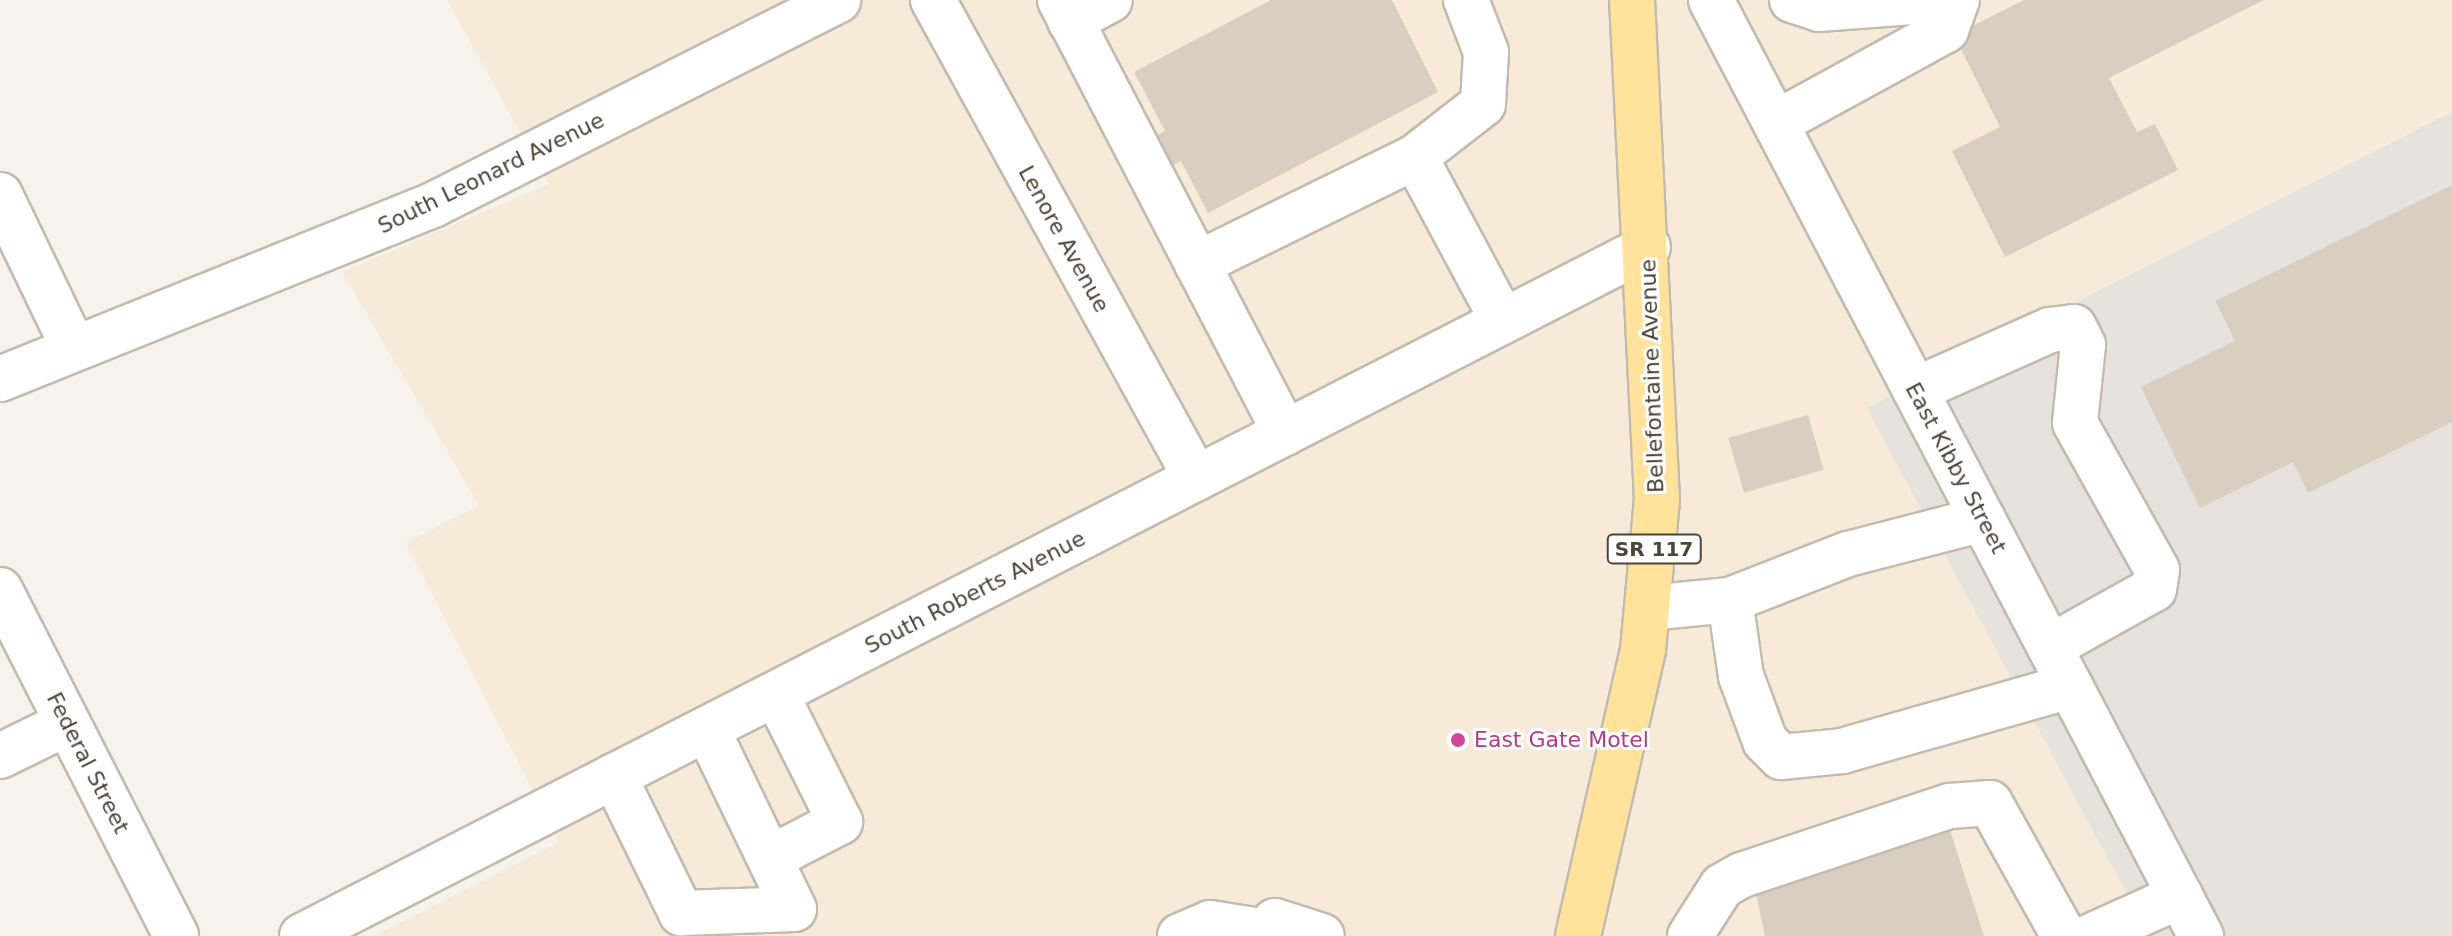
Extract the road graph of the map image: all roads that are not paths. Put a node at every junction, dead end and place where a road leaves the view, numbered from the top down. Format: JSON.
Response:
{"nodes":[{"id":1,"x":838,"y":0,"type":"edge"},
{"id":2,"x":933,"y":0,"type":"edge"},
{"id":3,"x":1110,"y":0,"type":"edge"},
{"id":4,"x":1466,"y":0,"type":"edge"},
{"id":5,"x":1632,"y":0,"type":"edge"},
{"id":6,"x":1711,"y":0,"type":"edge"},
{"id":7,"x":1792,"y":0,"type":"edge"},
{"id":8,"x":1939,"y":0,"type":"edge"},
{"id":9,"x":1957,"y":0,"type":"edge"},
{"id":10,"x":1065,"y":10,"type":"edge"},
{"id":11,"x":1776,"y":123,"type":"junction"},
{"id":12,"x":1415,"y":157,"type":"junction"},
{"id":13,"x":0,"y":195,"type":"edge"},
{"id":14,"x":1648,"y":247,"type":"junction"},
{"id":15,"x":1197,"y":264,"type":"junction"},
{"id":16,"x":1503,"y":321,"type":"junction"},
{"id":17,"x":73,"y":347,"type":"junction"},
{"id":18,"x":0,"y":379,"type":"edge"},
{"id":19,"x":1915,"y":390,"type":"junction"},
{"id":20,"x":1285,"y":433,"type":"junction"},
{"id":21,"x":1196,"y":478,"type":"junction"},
{"id":22,"x":1983,"y":519,"type":"junction"},
{"id":23,"x":0,"y":590,"type":"edge"},
{"id":24,"x":1730,"y":600,"type":"junction"},
{"id":25,"x":1648,"y":608,"type":"junction"},
{"id":26,"x":2050,"y":647,"type":"junction"},
{"id":27,"x":2070,"y":686,"type":"junction"},
{"id":28,"x":776,"y":694,"type":"junction"},
{"id":29,"x":67,"y":723,"type":"junction"},
{"id":30,"x":707,"y":729,"type":"junction"},
{"id":31,"x":0,"y":756,"type":"edge"},
{"id":32,"x":614,"y":776,"type":"junction"},
{"id":33,"x":770,"y":858,"type":"junction"},
{"id":34,"x":2180,"y":896,"type":"junction"},
{"id":35,"x":1691,"y":933,"type":"edge"},
{"id":36,"x":1272,"y":935,"type":"edge"},
{"id":37,"x":176,"y":936,"type":"edge"},
{"id":38,"x":302,"y":936,"type":"edge"},
{"id":39,"x":1180,"y":936,"type":"edge"},
{"id":40,"x":1322,"y":936,"type":"edge"},
{"id":41,"x":1578,"y":936,"type":"edge"},
{"id":42,"x":2086,"y":936,"type":"edge"},
{"id":43,"x":2201,"y":936,"type":"edge"}],
"edges":[{"from":1,"to":17,"type":"street","name":"South Leonard Avenue"},
{"from":2,"to":21,"type":"street","name":"Lenore Avenue"},
{"from":3,"to":10,"type":"street"},
{"from":4,"to":12,"type":"street"},
{"from":5,"to":14,"type":"main road","name":"Bellefontaine Avenue","number":"SR 117"},
{"from":6,"to":11,"type":"street","name":"East Kibby Street"},
{"from":7,"to":8,"type":"street"},
{"from":9,"to":11,"type":"street"},
{"from":10,"to":15,"type":"street"},
{"from":11,"to":19,"type":"street","name":"East Kibby Street"},
{"from":12,"to":15,"type":"street"},
{"from":12,"to":16,"type":"street"},
{"from":13,"to":17,"type":"street"},
{"from":14,"to":16,"type":"street","name":"South Roberts Avenue"},
{"from":14,"to":25,"type":"main road","name":"Bellefontaine Avenue","number":"SR 117"},
{"from":15,"to":20,"type":"street"},
{"from":16,"to":20,"type":"street","name":"South Roberts Avenue"},
{"from":17,"to":18,"type":"street","name":"South Leonard Avenue"},
{"from":19,"to":22,"type":"street","name":"East Kibby Street"},
{"from":19,"to":26,"type":"street"},
{"from":20,"to":21,"type":"street","name":"South Roberts Avenue"},
{"from":21,"to":28,"type":"street","name":"South Roberts Avenue"},
{"from":22,"to":24,"type":"street"},
{"from":22,"to":26,"type":"street","name":"East Kibby Street"},
{"from":23,"to":29,"type":"street","name":"Federal Street"},
{"from":24,"to":25,"type":"street"},
{"from":24,"to":27,"type":"street"},
{"from":25,"to":41,"type":"main road","name":"Bellefontaine Avenue","number":"SR 117"},
{"from":26,"to":27,"type":"street","name":"East Kibby Street"},
{"from":27,"to":34,"type":"street","name":"East Kibby Street"},
{"from":28,"to":30,"type":"street","name":"South Roberts Avenue"},
{"from":28,"to":33,"type":"street"},
{"from":29,"to":31,"type":"street"},
{"from":29,"to":37,"type":"street","name":"Federal Street"},
{"from":30,"to":32,"type":"street","name":"South Roberts Avenue"},
{"from":30,"to":33,"type":"street"},
{"from":32,"to":33,"type":"street"},
{"from":32,"to":38,"type":"street","name":"South Roberts Avenue"},
{"from":34,"to":42,"type":"street"},
{"from":34,"to":43,"type":"street","name":"East Kibby Street"},
{"from":35,"to":42,"type":"street"},
{"from":36,"to":39,"type":"street"},
{"from":36,"to":40,"type":"street"}]}
